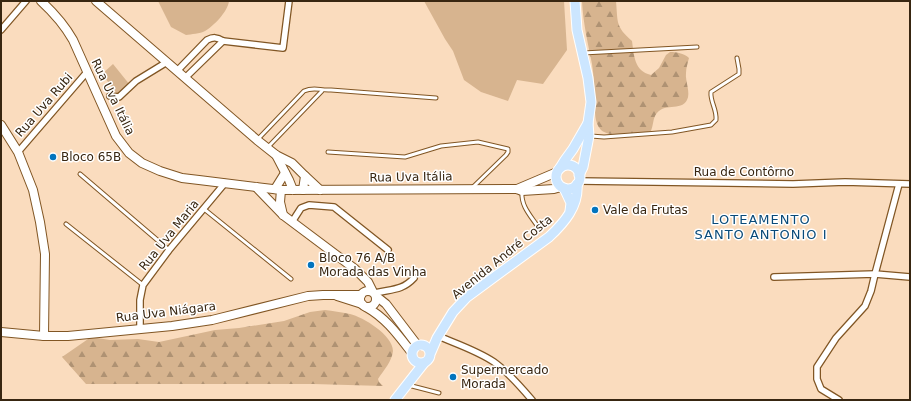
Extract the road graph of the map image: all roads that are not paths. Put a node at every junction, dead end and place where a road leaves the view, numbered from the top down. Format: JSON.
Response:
{"nodes":[{"id":1,"x":26,"y":1,"type":"edge"},
{"id":2,"x":41,"y":1,"type":"edge"},
{"id":3,"x":96,"y":1,"type":"edge"},
{"id":4,"x":289,"y":1,"type":"edge"},
{"id":5,"x":575,"y":1,"type":"edge"},
{"id":6,"x":1,"y":30,"type":"edge"},
{"id":7,"x":223,"y":41,"type":"junction"},
{"id":8,"x":697,"y":47,"type":"dead end"},
{"id":9,"x":582,"y":53,"type":"junction"},
{"id":10,"x":737,"y":58,"type":"dead end"},
{"id":11,"x":167,"y":62,"type":"junction"},
{"id":12,"x":177,"y":71,"type":"junction"},
{"id":13,"x":87,"y":72,"type":"junction"},
{"id":14,"x":184,"y":78,"type":"junction"},
{"id":15,"x":322,"y":91,"type":"junction"},
{"id":16,"x":110,"y":96,"type":"dead end"},
{"id":17,"x":436,"y":98,"type":"dead end"},
{"id":18,"x":588,"y":123,"type":"junction"},
{"id":19,"x":1,"y":125,"type":"edge"},
{"id":20,"x":589,"y":136,"type":"junction"},
{"id":21,"x":257,"y":140,"type":"junction"},
{"id":22,"x":266,"y":148,"type":"junction"},
{"id":23,"x":18,"y":152,"type":"junction"},
{"id":24,"x":328,"y":152,"type":"dead end"},
{"id":25,"x":276,"y":155,"type":"junction"},
{"id":26,"x":559,"y":170,"type":"junction"},
{"id":27,"x":285,"y":173,"type":"junction"},
{"id":28,"x":80,"y":174,"type":"dead end"},
{"id":29,"x":304,"y":176,"type":"junction"},
{"id":30,"x":578,"y":180,"type":"junction"},
{"id":31,"x":225,"y":184,"type":"junction"},
{"id":32,"x":899,"y":184,"type":"junction"},
{"id":33,"x":910,"y":184,"type":"edge"},
{"id":34,"x":256,"y":187,"type":"junction"},
{"id":35,"x":562,"y":187,"type":"junction"},
{"id":36,"x":471,"y":188,"type":"junction"},
{"id":37,"x":520,"y":189,"type":"junction"},
{"id":38,"x":278,"y":190,"type":"junction"},
{"id":39,"x":293,"y":190,"type":"junction"},
{"id":40,"x":303,"y":190,"type":"junction"},
{"id":41,"x":320,"y":190,"type":"junction"},
{"id":42,"x":204,"y":209,"type":"junction"},
{"id":43,"x":569,"y":214,"type":"junction"},
{"id":44,"x":283,"y":215,"type":"junction"},
{"id":45,"x":292,"y":222,"type":"junction"},
{"id":46,"x":66,"y":224,"type":"dead end"},
{"id":47,"x":536,"y":224,"type":"dead end"},
{"id":48,"x":169,"y":250,"type":"junction"},
{"id":49,"x":388,"y":250,"type":"dead end"},
{"id":50,"x":874,"y":274,"type":"junction"},
{"id":51,"x":774,"y":277,"type":"dead end"},
{"id":52,"x":910,"y":277,"type":"edge"},
{"id":53,"x":414,"y":278,"type":"dead end"},
{"id":54,"x":291,"y":279,"type":"dead end"},
{"id":55,"x":143,"y":285,"type":"junction"},
{"id":56,"x":370,"y":293,"type":"junction"},
{"id":57,"x":333,"y":295,"type":"junction"},
{"id":58,"x":364,"y":306,"type":"junction"},
{"id":59,"x":140,"y":329,"type":"junction"},
{"id":60,"x":1,"y":332,"type":"edge"},
{"id":61,"x":44,"y":336,"type":"junction"},
{"id":62,"x":437,"y":337,"type":"junction"},
{"id":63,"x":419,"y":350,"type":"junction"},
{"id":64,"x":424,"y":363,"type":"junction"},
{"id":65,"x":411,"y":381,"type":"junction"},
{"id":66,"x":439,"y":393,"type":"dead end"},
{"id":67,"x":395,"y":400,"type":"edge"},
{"id":68,"x":532,"y":400,"type":"edge"},
{"id":69,"x":839,"y":400,"type":"edge"}],
"edges":[{"from":1,"to":6,"type":"street"},
{"from":2,"to":13,"type":"street","name":"Rua Uva Itália"},
{"from":3,"to":11,"type":"street"},
{"from":4,"to":7,"type":"street"},
{"from":5,"to":9,"type":"main road","name":"Avenida André Costa"},
{"from":7,"to":12,"type":"street"},
{"from":7,"to":14,"type":"street"},
{"from":8,"to":9,"type":"lane"},
{"from":9,"to":18,"type":"main road","name":"Avenida André Costa"},
{"from":10,"to":20,"type":"lane"},
{"from":11,"to":12,"type":"street"},
{"from":11,"to":16,"type":"street"},
{"from":12,"to":14,"type":"street"},
{"from":13,"to":23,"type":"street","name":"Rua Uva Rubi"},
{"from":13,"to":31,"type":"street","name":"Rua Uva Itália"},
{"from":14,"to":21,"type":"street"},
{"from":15,"to":17,"type":"lane"},
{"from":15,"to":21,"type":"lane"},
{"from":15,"to":22,"type":"lane"},
{"from":18,"to":20,"type":"main road","name":"Avenida André Costa"},
{"from":18,"to":26,"type":"main road","name":"Avenida André Costa"},
{"from":19,"to":23,"type":"street"},
{"from":20,"to":30,"type":"main road","name":"Avenida André Costa"},
{"from":21,"to":22,"type":"street"},
{"from":22,"to":25,"type":"street"},
{"from":23,"to":61,"type":"street"},
{"from":24,"to":36,"type":"lane"},
{"from":25,"to":27,"type":"street"},
{"from":25,"to":29,"type":"street"},
{"from":26,"to":30,"type":"main road"},
{"from":26,"to":35,"type":"main road"},
{"from":26,"to":37,"type":"street","name":"Rua Uva Itália"},
{"from":27,"to":38,"type":"street"},
{"from":27,"to":39,"type":"street"},
{"from":28,"to":48,"type":"lane"},
{"from":29,"to":40,"type":"street"},
{"from":29,"to":41,"type":"street"},
{"from":30,"to":32,"type":"street","name":"Rua de Contôrno"},
{"from":30,"to":35,"type":"main road"},
{"from":30,"to":43,"type":"main road","name":"Avenida André Costa"},
{"from":31,"to":34,"type":"street","name":"Rua Uva Itália"},
{"from":31,"to":42,"type":"street","name":"Rua Uva Maria"},
{"from":32,"to":33,"type":"street","name":"Rua de Contôrno"},
{"from":32,"to":50,"type":"street"},
{"from":34,"to":38,"type":"street","name":"Rua Uva Itália"},
{"from":34,"to":44,"type":"street"},
{"from":35,"to":37,"type":"street","name":"Rua Uva Itália"},
{"from":35,"to":43,"type":"main road","name":"Avenida André Costa"},
{"from":36,"to":37,"type":"street","name":"Rua Uva Itália"},
{"from":36,"to":41,"type":"street","name":"Rua Uva Itália"},
{"from":37,"to":47,"type":"lane"},
{"from":38,"to":39,"type":"street","name":"Rua Uva Itália"},
{"from":38,"to":44,"type":"street"},
{"from":39,"to":40,"type":"street","name":"Rua Uva Itália"},
{"from":40,"to":41,"type":"street","name":"Rua Uva Itália"},
{"from":42,"to":48,"type":"street","name":"Rua Uva Maria"},
{"from":42,"to":54,"type":"lane"},
{"from":43,"to":62,"type":"main road","name":"Avenida André Costa"},
{"from":44,"to":45,"type":"street"},
{"from":45,"to":49,"type":"street"},
{"from":45,"to":56,"type":"street"},
{"from":46,"to":55,"type":"lane"},
{"from":48,"to":55,"type":"street","name":"Rua Uva Maria"},
{"from":50,"to":51,"type":"street"},
{"from":50,"to":52,"type":"street"},
{"from":50,"to":69,"type":"street"},
{"from":53,"to":56,"type":"street"},
{"from":55,"to":59,"type":"street","name":"Rua Uva Maria"},
{"from":56,"to":57,"type":"street","name":"Rua Uva Niágara"},
{"from":56,"to":58,"type":"street"},
{"from":56,"to":58,"type":"street"},
{"from":56,"to":63,"type":"street"},
{"from":57,"to":58,"type":"street","name":"Rua Uva Niágara"},
{"from":57,"to":59,"type":"street","name":"Rua Uva Niágara"},
{"from":58,"to":63,"type":"street","name":"Rua Uva Niágara"},
{"from":59,"to":61,"type":"street","name":"Rua Uva Niágara"},
{"from":60,"to":61,"type":"street","name":"Rua Uva Niágara"},
{"from":62,"to":63,"type":"main road","name":"Avenida André Costa"},
{"from":62,"to":68,"type":"street"},
{"from":63,"to":64,"type":"main road"},
{"from":63,"to":64,"type":"main road"},
{"from":63,"to":65,"type":"main road"},
{"from":64,"to":65,"type":"main road"},
{"from":65,"to":66,"type":"lane"},
{"from":65,"to":67,"type":"main road"}]}
